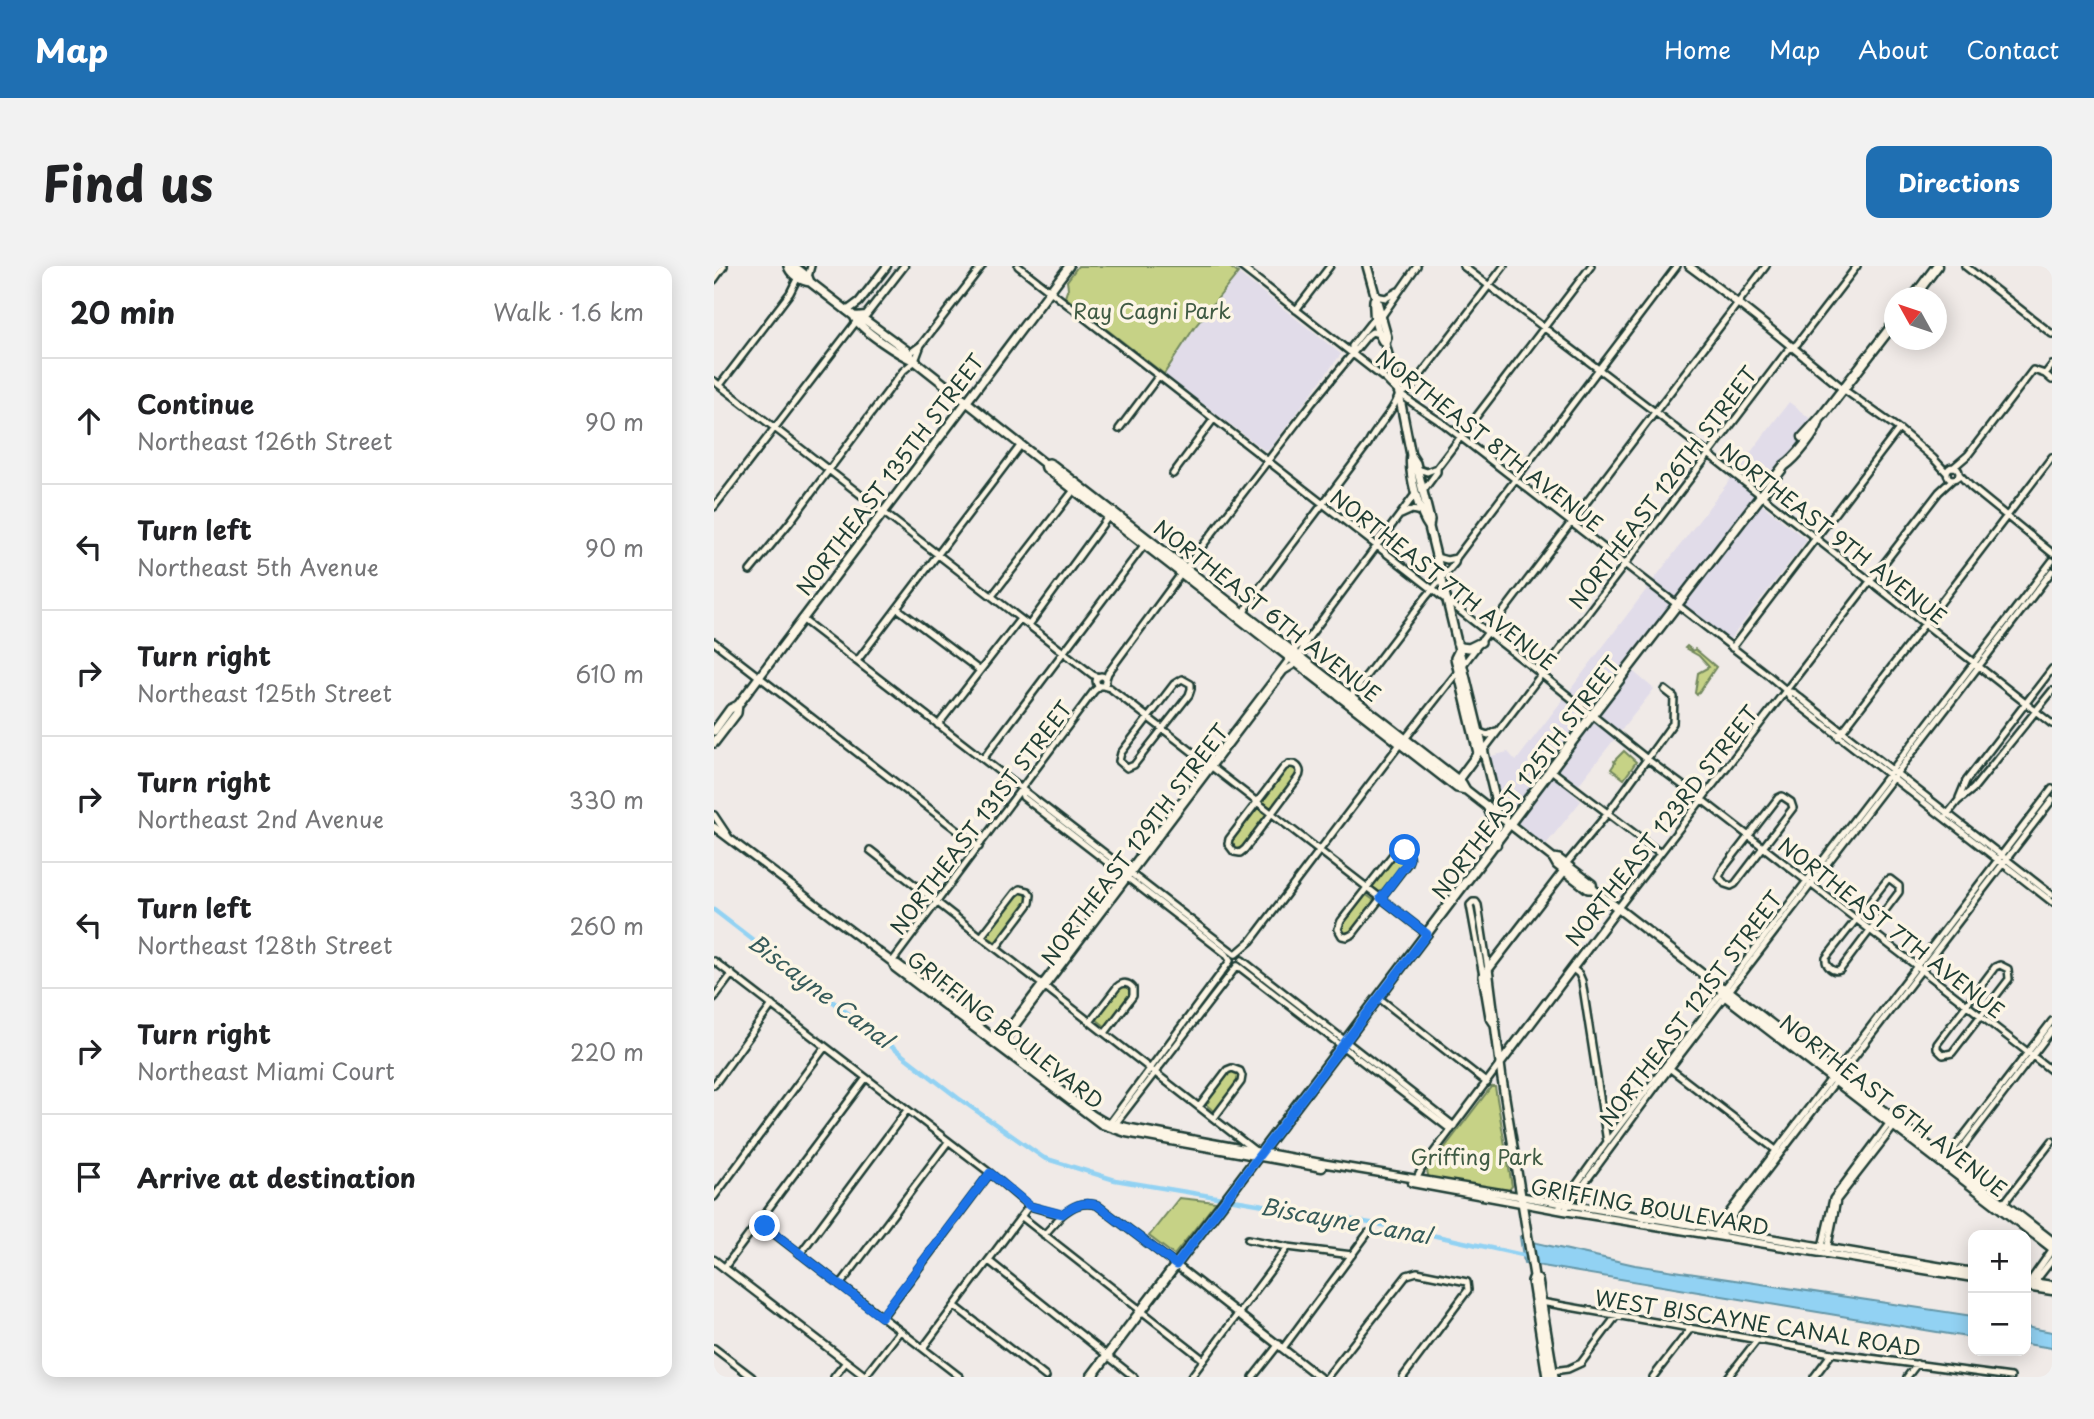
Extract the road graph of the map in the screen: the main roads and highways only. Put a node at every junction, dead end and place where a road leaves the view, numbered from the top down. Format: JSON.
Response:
{"nodes":[{"id":1,"x":788,"y":266,"type":"edge"},
{"id":2,"x":1069,"y":266,"type":"edge"},
{"id":3,"x":1367,"y":266,"type":"edge"},
{"id":4,"x":1937,"y":266,"type":"edge"},
{"id":5,"x":797,"y":271,"type":"edge"},
{"id":6,"x":1921,"y":287,"type":"edge"},
{"id":7,"x":1379,"y":316,"type":"junction"},
{"id":8,"x":1884,"y":336,"type":"edge"},
{"id":9,"x":1385,"y":344,"type":"junction"},
{"id":10,"x":966,"y":401,"type":"junction"},
{"id":11,"x":1411,"y":455,"type":"junction"},
{"id":12,"x":1045,"y":464,"type":"junction"},
{"id":13,"x":1074,"y":490,"type":"junction"},
{"id":14,"x":1087,"y":492,"type":"junction"},
{"id":15,"x":1420,"y":492,"type":"junction"},
{"id":16,"x":1429,"y":527,"type":"junction"},
{"id":17,"x":1183,"y":571,"type":"junction"},
{"id":18,"x":1456,"y":642,"type":"junction"},
{"id":19,"x":1481,"y":642,"type":"road end"},
{"id":20,"x":1295,"y":657,"type":"junction"},
{"id":21,"x":1461,"y":668,"type":"junction"},
{"id":22,"x":1348,"y":699,"type":"junction"},
{"id":23,"x":738,"y":705,"type":"junction"},
{"id":24,"x":714,"y":731,"type":"edge"},
{"id":25,"x":1403,"y":741,"type":"junction"},
{"id":26,"x":714,"y":743,"type":"edge"},
{"id":27,"x":1480,"y":752,"type":"junction"},
{"id":28,"x":1458,"y":780,"type":"junction"},
{"id":29,"x":1466,"y":790,"type":"junction"},
{"id":30,"x":1488,"y":807,"type":"junction"},
{"id":31,"x":1496,"y":814,"type":"junction"},
{"id":32,"x":1510,"y":825,"type":"junction"},
{"id":33,"x":1496,"y":844,"type":"junction"},
{"id":34,"x":1565,"y":867,"type":"junction"},
{"id":35,"x":1618,"y":908,"type":"junction"},
{"id":36,"x":1488,"y":968,"type":"junction"},
{"id":37,"x":1494,"y":1023,"type":"junction"},
{"id":38,"x":1496,"y":1036,"type":"junction"},
{"id":39,"x":1515,"y":1042,"type":"junction"},
{"id":40,"x":1500,"y":1064,"type":"junction"},
{"id":41,"x":2002,"y":1206,"type":"junction"},
{"id":42,"x":2052,"y":1241,"type":"edge"},
{"id":43,"x":2052,"y":1249,"type":"edge"},
{"id":44,"x":1534,"y":1276,"type":"junction"},
{"id":45,"x":1551,"y":1375,"type":"edge"},
{"id":46,"x":1091,"y":1377,"type":"edge"}],
"edges":[{"from":1,"to":5,"type":"main road","name":"NORTHEAST 6TH AVENUE"},
{"from":2,"to":10,"type":"main road","name":"NORTHEAST 135TH STREET"},
{"from":3,"to":7,"type":"main road"},
{"from":4,"to":6,"type":"main road"},
{"from":5,"to":10,"type":"main road","name":"NORTHEAST 6TH AVENUE"},
{"from":7,"to":9,"type":"main road"},
{"from":7,"to":9,"type":"main road"},
{"from":8,"to":32,"type":"main road","name":"NORTHEAST 125TH STREET"},
{"from":9,"to":11,"type":"main road"},
{"from":10,"to":12,"type":"main road","name":"NORTHEAST 6TH AVENUE"},
{"from":10,"to":23,"type":"main road","name":"NORTHEAST 135TH STREET"},
{"from":11,"to":15,"type":"main road"},
{"from":11,"to":15,"type":"main road"},
{"from":12,"to":13,"type":"main road","name":"NORTHEAST 6TH AVENUE"},
{"from":12,"to":14,"type":"main road","name":"NORTHEAST 6TH AVENUE"},
{"from":13,"to":14,"type":"main road"},
{"from":13,"to":17,"type":"main road","name":"NORTHEAST 6TH AVENUE"},
{"from":14,"to":17,"type":"main road","name":"NORTHEAST 6TH AVENUE"},
{"from":15,"to":16,"type":"main road"},
{"from":15,"to":16,"type":"main road"},
{"from":16,"to":18,"type":"main road"},
{"from":17,"to":20,"type":"main road","name":"NORTHEAST 6TH AVENUE"},
{"from":17,"to":20,"type":"main road","name":"NORTHEAST 6TH AVENUE"},
{"from":18,"to":19,"type":"main road"},
{"from":18,"to":21,"type":"main road"},
{"from":20,"to":22,"type":"main road","name":"NORTHEAST 6TH AVENUE"},
{"from":20,"to":22,"type":"main road","name":"NORTHEAST 6TH AVENUE"},
{"from":21,"to":27,"type":"main road"},
{"from":21,"to":27,"type":"main road"},
{"from":22,"to":25,"type":"main road","name":"NORTHEAST 6TH AVENUE"},
{"from":22,"to":25,"type":"main road","name":"NORTHEAST 6TH AVENUE"},
{"from":23,"to":24,"type":"main road","name":"NORTHEAST 135TH STREET"},
{"from":23,"to":26,"type":"main road","name":"NORTHEAST 135TH STREET"},
{"from":25,"to":28,"type":"main road","name":"NORTHEAST 6TH AVENUE"},
{"from":25,"to":29,"type":"main road","name":"NORTHEAST 6TH AVENUE"},
{"from":27,"to":28,"type":"main road","name":"NORTHEAST 126TH STREET"},
{"from":27,"to":31,"type":"main road"},
{"from":28,"to":29,"type":"main road","name":"NORTHEAST 6TH AVENUE"},
{"from":29,"to":30,"type":"main road","name":"NORTHEAST 6TH AVENUE"},
{"from":30,"to":31,"type":"main road","name":"NORTHEAST 6TH AVENUE"},
{"from":30,"to":33,"type":"main road"},
{"from":31,"to":32,"type":"main road","name":"NORTHEAST 6TH AVENUE"},
{"from":32,"to":33,"type":"main road","name":"NORTHEAST 125TH STREET"},
{"from":32,"to":34,"type":"main road","name":"NORTHEAST 6TH AVENUE"},
{"from":33,"to":46,"type":"main road","name":"NORTHEAST 125TH STREET"},
{"from":34,"to":35,"type":"main road","name":"NORTHEAST 6TH AVENUE"},
{"from":34,"to":36,"type":"main road"},
{"from":35,"to":39,"type":"main road","name":"NORTHEAST 123RD STREET"},
{"from":35,"to":41,"type":"main road","name":"NORTHEAST 6TH AVENUE"},
{"from":36,"to":37,"type":"main road"},
{"from":36,"to":37,"type":"main road"},
{"from":37,"to":38,"type":"main road"},
{"from":38,"to":39,"type":"main road"},
{"from":38,"to":40,"type":"main road"},
{"from":39,"to":40,"type":"main road","name":"NORTHEAST 123RD STREET"},
{"from":40,"to":44,"type":"main road"},
{"from":41,"to":42,"type":"main road","name":"NORTHEAST 6TH AVENUE"},
{"from":41,"to":43,"type":"main road","name":"NORTHEAST 6TH AVENUE"},
{"from":44,"to":45,"type":"main road"},
{"from":44,"to":45,"type":"main road"}]}
